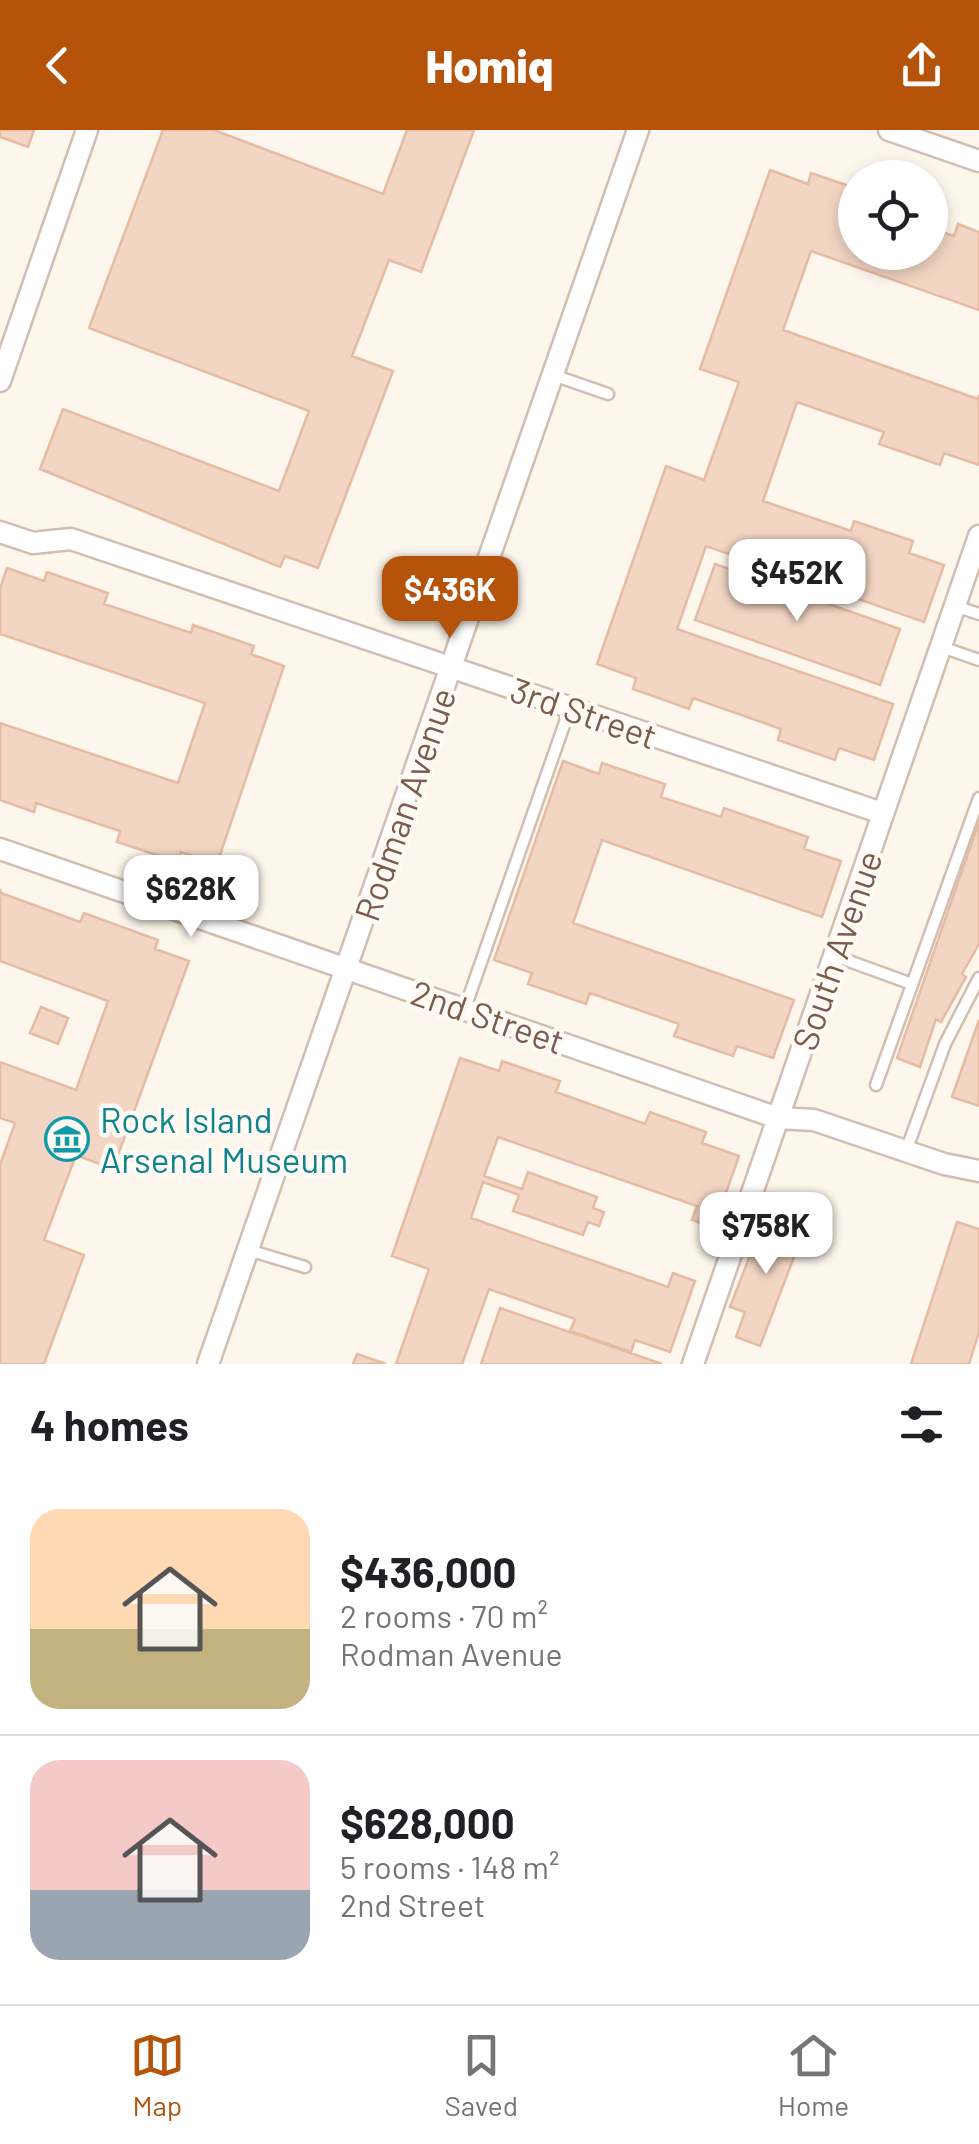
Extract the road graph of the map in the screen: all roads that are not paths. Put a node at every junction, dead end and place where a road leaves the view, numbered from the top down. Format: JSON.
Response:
{"nodes":[{"id":1,"x":88,"y":130,"type":"edge"},
{"id":2,"x":638,"y":130,"type":"edge"},
{"id":3,"x":890,"y":130,"type":"edge"},
{"id":4,"x":979,"y":160,"type":"edge"},
{"id":5,"x":4,"y":357,"type":"edge"},
{"id":6,"x":553,"y":375,"type":"junction"},
{"id":7,"x":0,"y":381,"type":"edge"},
{"id":8,"x":608,"y":394,"type":"dead end"},
{"id":9,"x":0,"y":532,"type":"edge"},
{"id":10,"x":979,"y":536,"type":"edge"},
{"id":11,"x":954,"y":606,"type":"junction"},
{"id":12,"x":979,"y":614,"type":"edge"},
{"id":13,"x":939,"y":646,"type":"junction"},
{"id":14,"x":979,"y":660,"type":"edge"},
{"id":15,"x":451,"y":668,"type":"junction"},
{"id":16,"x":570,"y":708,"type":"junction"},
{"id":17,"x":979,"y":798,"type":"edge"},
{"id":18,"x":882,"y":812,"type":"junction"},
{"id":19,"x":0,"y":848,"type":"edge"},
{"id":20,"x":834,"y":956,"type":"junction"},
{"id":21,"x":347,"y":966,"type":"junction"},
{"id":22,"x":979,"y":978,"type":"edge"},
{"id":23,"x":912,"y":984,"type":"junction"},
{"id":24,"x":465,"y":1008,"type":"junction"},
{"id":25,"x":876,"y":1085,"type":"dead end"},
{"id":26,"x":778,"y":1118,"type":"junction"},
{"id":27,"x":906,"y":1150,"type":"junction"},
{"id":28,"x":975,"y":1166,"type":"edge"},
{"id":29,"x":248,"y":1250,"type":"junction"},
{"id":30,"x":306,"y":1267,"type":"dead end"},
{"id":31,"x":208,"y":1364,"type":"edge"},
{"id":32,"x":693,"y":1364,"type":"edge"}],
"edges":[{"from":1,"to":5,"type":"street"},
{"from":2,"to":6,"type":"street","name":"Rodman Avenue"},
{"from":3,"to":4,"type":"street"},
{"from":5,"to":7,"type":"street"},
{"from":6,"to":8,"type":"lane"},
{"from":6,"to":15,"type":"street","name":"Rodman Avenue"},
{"from":9,"to":15,"type":"street","name":"3rd Street"},
{"from":10,"to":11,"type":"street","name":"South Avenue"},
{"from":11,"to":12,"type":"lane"},
{"from":11,"to":13,"type":"street","name":"South Avenue"},
{"from":13,"to":14,"type":"lane"},
{"from":13,"to":18,"type":"street","name":"South Avenue"},
{"from":15,"to":16,"type":"street","name":"3rd Street"},
{"from":15,"to":21,"type":"street","name":"Rodman Avenue"},
{"from":16,"to":18,"type":"street","name":"3rd Street"},
{"from":16,"to":24,"type":"lane"},
{"from":17,"to":23,"type":"lane"},
{"from":18,"to":20,"type":"street","name":"South Avenue"},
{"from":19,"to":21,"type":"street","name":"2nd Street"},
{"from":20,"to":23,"type":"lane"},
{"from":20,"to":26,"type":"street","name":"South Avenue"},
{"from":21,"to":24,"type":"street","name":"2nd Street"},
{"from":21,"to":29,"type":"street","name":"Rodman Avenue"},
{"from":22,"to":27,"type":"lane"},
{"from":23,"to":25,"type":"lane"},
{"from":24,"to":26,"type":"street","name":"2nd Street"},
{"from":26,"to":27,"type":"street","name":"2nd Street"},
{"from":26,"to":32,"type":"street","name":"South Avenue"},
{"from":27,"to":28,"type":"street","name":"2nd Street"},
{"from":29,"to":30,"type":"lane"},
{"from":29,"to":31,"type":"street","name":"Rodman Avenue"}]}
